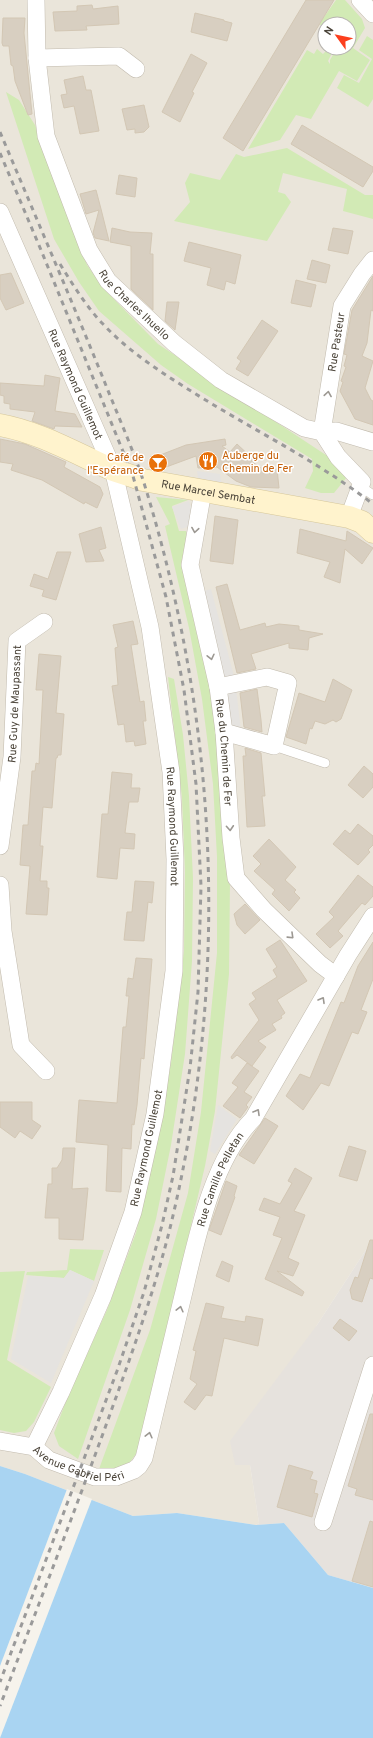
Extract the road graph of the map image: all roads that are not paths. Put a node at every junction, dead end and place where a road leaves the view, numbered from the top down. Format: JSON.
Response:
{"nodes":[{"id":1,"x":36,"y":0,"type":"edge"},
{"id":2,"x":360,"y":0,"type":"edge"},
{"id":3,"x":373,"y":14,"type":"edge"},
{"id":4,"x":38,"y":58,"type":"junction"},
{"id":5,"x":136,"y":69,"type":"dead end"},
{"id":6,"x":0,"y":212,"type":"edge"},
{"id":7,"x":373,"y":260,"type":"edge"},
{"id":8,"x":0,"y":425,"type":"edge"},
{"id":9,"x":322,"y":432,"type":"junction"},
{"id":10,"x":373,"y":442,"type":"edge"},
{"id":11,"x":113,"y":469,"type":"junction"},
{"id":12,"x":367,"y":490,"type":"edge"},
{"id":13,"x":203,"y":491,"type":"junction"},
{"id":14,"x":350,"y":517,"type":"junction"},
{"id":15,"x":373,"y":532,"type":"edge"},
{"id":16,"x":44,"y":622,"type":"dead end"},
{"id":17,"x":218,"y":687,"type":"junction"},
{"id":18,"x":7,"y":729,"type":"edge"},
{"id":19,"x":224,"y":732,"type":"junction"},
{"id":20,"x":274,"y":746,"type":"junction"},
{"id":21,"x":325,"y":763,"type":"dead end"},
{"id":22,"x":0,"y":846,"type":"edge"},
{"id":23,"x":0,"y":885,"type":"edge"},
{"id":24,"x":373,"y":916,"type":"edge"},
{"id":25,"x":336,"y":976,"type":"junction"},
{"id":26,"x":46,"y":1071,"type":"dead end"},
{"id":27,"x":373,"y":1365,"type":"edge"},
{"id":28,"x":0,"y":1441,"type":"edge"},
{"id":29,"x":34,"y":1447,"type":"junction"},
{"id":30,"x":134,"y":1470,"type":"joint"},
{"id":31,"x":323,"y":1522,"type":"dead end"}],
"edges":[{"from":1,"to":4,"type":"street","name":"Rue Charles Ihuello"},
{"from":2,"to":3,"type":"street"},
{"from":4,"to":5,"type":"street"},
{"from":4,"to":9,"type":"street","name":"Rue Charles Ihuello"},
{"from":6,"to":11,"type":"street","name":"Rue Raymond Guillemot"},
{"from":9,"to":7,"type":"street","name":"Rue Pasteur","one_way":true},
{"from":8,"to":11,"type":"street","name":"Rue Marcel Sembat"},
{"from":9,"to":10,"type":"street","name":"Rue Charles Ihuello"},
{"from":9,"to":12,"type":"street"},
{"from":11,"to":13,"type":"street","name":"Rue Marcel Sembat"},
{"from":11,"to":29,"type":"street","name":"Rue Raymond Guillemot"},
{"from":12,"to":14,"type":"street"},
{"from":13,"to":14,"type":"street","name":"Rue Marcel Sembat"},
{"from":13,"to":17,"type":"street","name":"Rue du Chemin de Fer","one_way":true},
{"from":14,"to":15,"type":"street","name":"Rue Marcel Sembat"},
{"from":16,"to":18,"type":"street","name":"Rue Guy de Maupassant"},
{"from":17,"to":19,"type":"street","name":"Rue du Chemin de Fer"},
{"from":17,"to":20,"type":"street"},
{"from":18,"to":22,"type":"street","name":"Rue Guy de Maupassant"},
{"from":19,"to":20,"type":"street"},
{"from":19,"to":25,"type":"street","name":"Rue du Chemin de Fer","one_way":true},
{"from":20,"to":21,"type":"lane"},
{"from":23,"to":26,"type":"street"},
{"from":24,"to":25,"type":"street","name":"Rue Camille Pelletan"},
{"from":30,"to":25,"type":"street","name":"Rue Camille Pelletan","one_way":true},
{"from":27,"to":31,"type":"street"},
{"from":28,"to":29,"type":"street","name":"Avenue Gabriel Péri"},
{"from":29,"to":30,"type":"street","name":"Avenue Gabriel Péri"}]}
